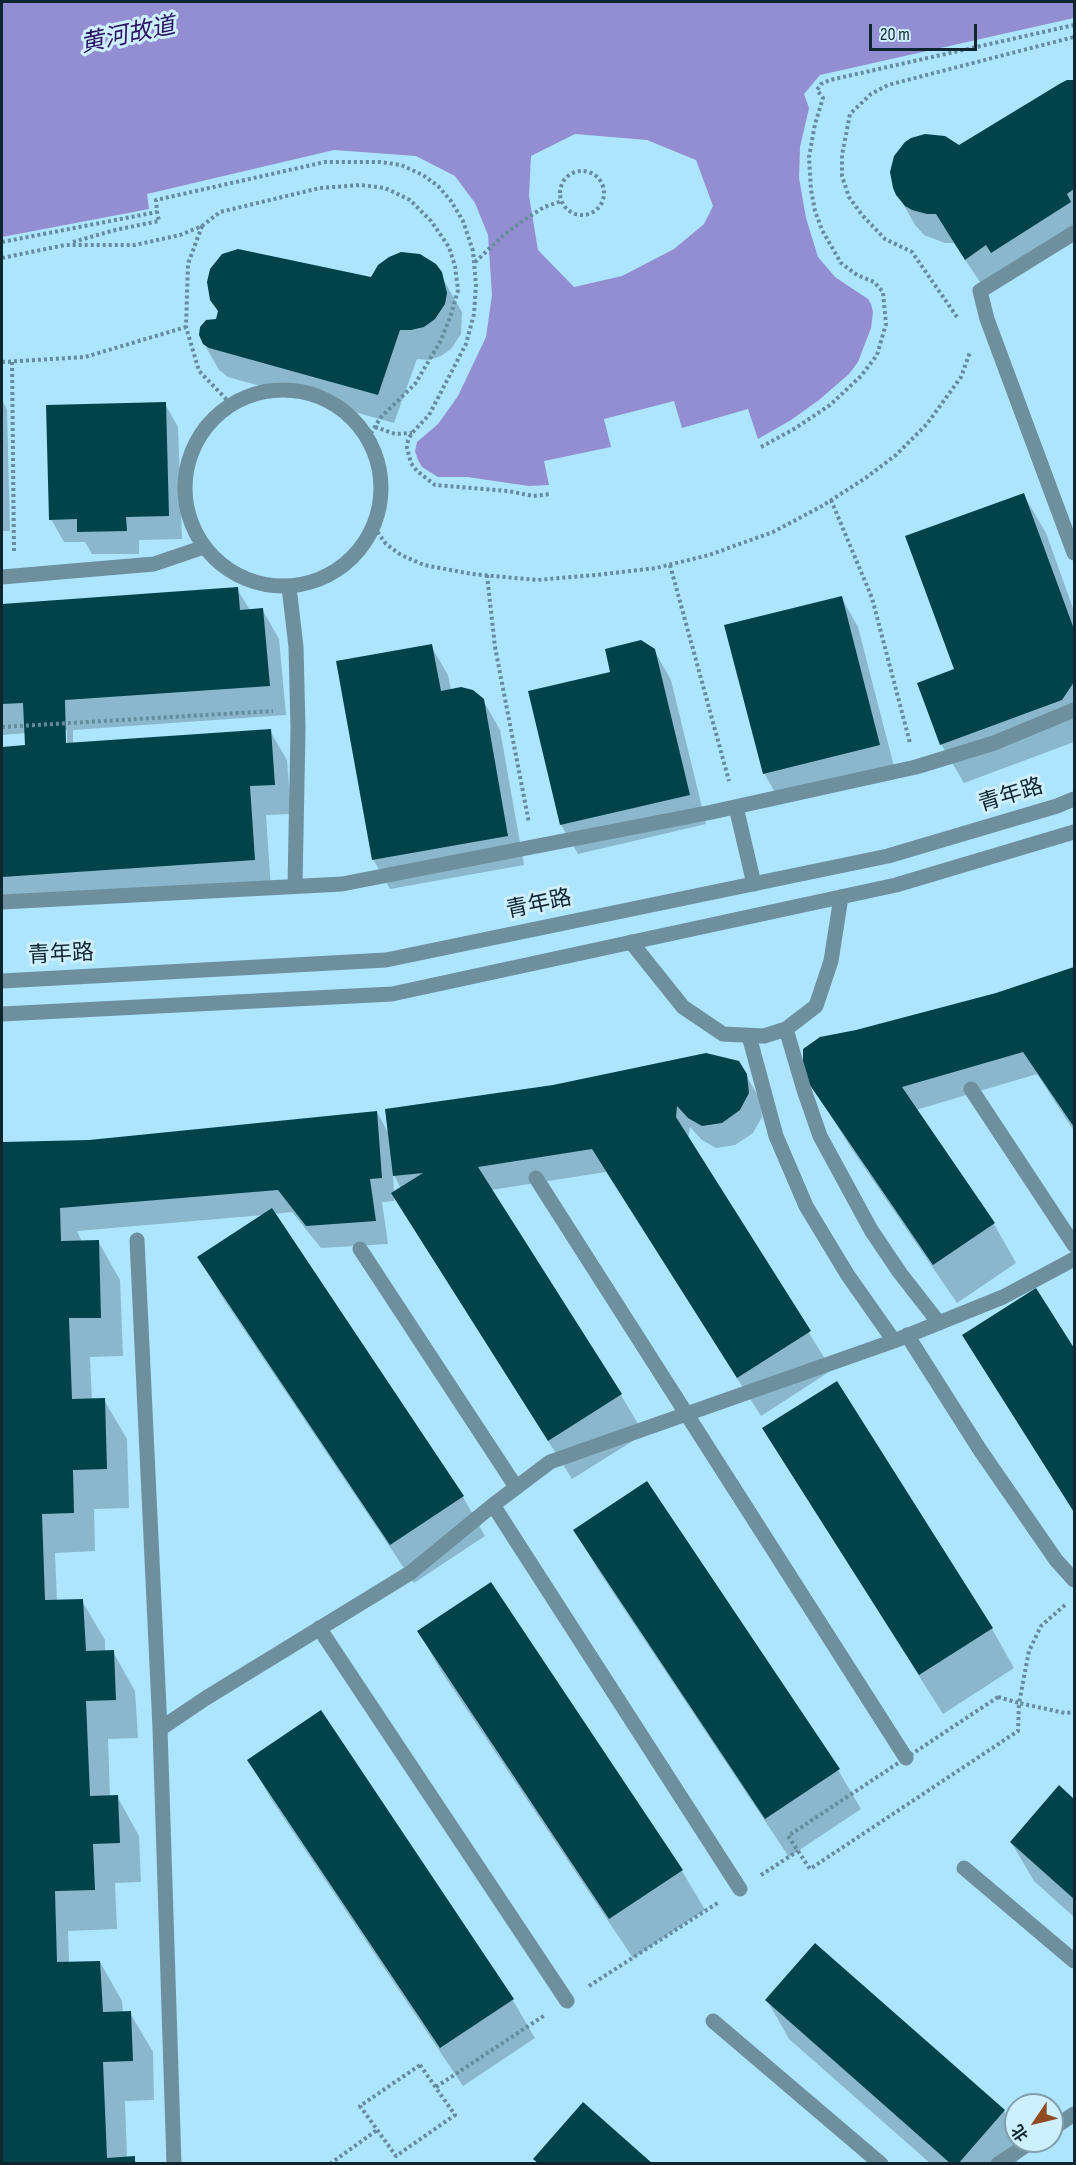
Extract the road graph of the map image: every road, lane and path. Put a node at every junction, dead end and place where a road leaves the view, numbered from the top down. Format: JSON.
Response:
{"nodes":[{"id":1,"x":1074,"y":25,"type":"edge"},
{"id":2,"x":1074,"y":37,"type":"edge"},
{"id":3,"x":561,"y":201,"type":"junction"},
{"id":4,"x":158,"y":212,"type":"junction"},
{"id":5,"x":202,"y":226,"type":"junction"},
{"id":6,"x":1074,"y":233,"type":"edge"},
{"id":7,"x":2,"y":242,"type":"edge"},
{"id":8,"x":65,"y":245,"type":"junction"},
{"id":9,"x":2,"y":258,"type":"edge"},
{"id":10,"x":476,"y":261,"type":"junction"},
{"id":11,"x":958,"y":319,"type":"dead end"},
{"id":12,"x":186,"y":327,"type":"junction"},
{"id":13,"x":970,"y":348,"type":"dead end"},
{"id":14,"x":2,"y":362,"type":"edge"},
{"id":15,"x":12,"y":362,"type":"junction"},
{"id":16,"x":230,"y":403,"type":"junction"},
{"id":17,"x":375,"y":427,"type":"junction"},
{"id":18,"x":412,"y":433,"type":"junction"},
{"id":19,"x":370,"y":442,"type":"junction"},
{"id":20,"x":761,"y":447,"type":"dead end"},
{"id":21,"x":551,"y":494,"type":"dead end"},
{"id":22,"x":831,"y":500,"type":"junction"},
{"id":23,"x":374,"y":527,"type":"junction"},
{"id":24,"x":204,"y":547,"type":"junction"},
{"id":25,"x":1074,"y":553,"type":"edge"},
{"id":26,"x":670,"y":565,"type":"junction"},
{"id":27,"x":487,"y":575,"type":"junction"},
{"id":28,"x":8,"y":576,"type":"edge"},
{"id":29,"x":289,"y":587,"type":"junction"},
{"id":30,"x":297,"y":710,"type":"junction"},
{"id":31,"x":1074,"y":710,"type":"edge"},
{"id":32,"x":2,"y":727,"type":"edge"},
{"id":33,"x":916,"y":767,"type":"junction"},
{"id":34,"x":1074,"y":799,"type":"edge"},
{"id":35,"x":736,"y":807,"type":"junction"},
{"id":36,"x":1074,"y":832,"type":"edge"},
{"id":37,"x":533,"y":847,"type":"junction"},
{"id":38,"x":754,"y":884,"type":"junction"},
{"id":39,"x":295,"y":886,"type":"junction"},
{"id":40,"x":841,"y":897,"type":"junction"},
{"id":41,"x":2,"y":903,"type":"edge"},
{"id":42,"x":631,"y":942,"type":"junction"},
{"id":43,"x":2,"y":981,"type":"edge"},
{"id":44,"x":2,"y":1014,"type":"edge"},
{"id":45,"x":786,"y":1029,"type":"junction"},
{"id":46,"x":749,"y":1036,"type":"junction"},
{"id":47,"x":971,"y":1089,"type":"dead end"},
{"id":48,"x":536,"y":1178,"type":"dead end"},
{"id":49,"x":137,"y":1240,"type":"dead end"},
{"id":50,"x":1074,"y":1245,"type":"edge"},
{"id":51,"x":360,"y":1249,"type":"dead end"},
{"id":52,"x":1074,"y":1259,"type":"edge"},
{"id":53,"x":939,"y":1323,"type":"junction"},
{"id":54,"x":900,"y":1338,"type":"junction"},
{"id":55,"x":685,"y":1413,"type":"junction"},
{"id":56,"x":516,"y":1487,"type":"junction"},
{"id":57,"x":493,"y":1505,"type":"junction"},
{"id":58,"x":1074,"y":1580,"type":"edge"},
{"id":59,"x":1074,"y":1601,"type":"edge"},
{"id":60,"x":319,"y":1628,"type":"junction"},
{"id":61,"x":1074,"y":1712,"type":"edge"},
{"id":62,"x":160,"y":1730,"type":"junction"},
{"id":63,"x":906,"y":1758,"type":"dead end"},
{"id":64,"x":798,"y":1851,"type":"dead end"},
{"id":65,"x":964,"y":1868,"type":"dead end"},
{"id":66,"x":740,"y":1889,"type":"junction"},
{"id":67,"x":1074,"y":1961,"type":"edge"},
{"id":68,"x":567,"y":2001,"type":"junction"},
{"id":69,"x":713,"y":2021,"type":"dead end"},
{"id":70,"x":436,"y":2087,"type":"junction"},
{"id":71,"x":377,"y":2130,"type":"junction"},
{"id":72,"x":1014,"y":2153,"type":"edge"},
{"id":73,"x":174,"y":2163,"type":"edge"},
{"id":74,"x":330,"y":2163,"type":"edge"},
{"id":75,"x":881,"y":2163,"type":"edge"},
{"id":76,"x":998,"y":2163,"type":"edge"}],
"edges":[{"from":1,"to":20,"type":"path"},
{"from":2,"to":11,"type":"path"},
{"from":3,"to":3,"type":"path"},
{"from":3,"to":10,"type":"path"},
{"from":4,"to":7,"type":"path"},
{"from":4,"to":8,"type":"path"},
{"from":4,"to":10,"type":"path"},
{"from":5,"to":8,"type":"path"},
{"from":5,"to":12,"type":"path"},
{"from":5,"to":17,"type":"path"},
{"from":6,"to":25,"type":"street"},
{"from":8,"to":9,"type":"path"},
{"from":10,"to":18,"type":"path"},
{"from":12,"to":15,"type":"path"},
{"from":12,"to":16,"type":"path"},
{"from":13,"to":22,"type":"path"},
{"from":14,"to":15,"type":"path"},
{"from":15,"to":28,"type":"path"},
{"from":16,"to":19,"type":"street"},
{"from":16,"to":24,"type":"street"},
{"from":17,"to":18,"type":"path"},
{"from":17,"to":19,"type":"path"},
{"from":18,"to":21,"type":"path"},
{"from":19,"to":23,"type":"street"},
{"from":22,"to":26,"type":"path"},
{"from":22,"to":33,"type":"path"},
{"from":23,"to":27,"type":"path"},
{"from":23,"to":29,"type":"street"},
{"from":24,"to":28,"type":"street"},
{"from":24,"to":29,"type":"street"},
{"from":26,"to":27,"type":"path"},
{"from":26,"to":35,"type":"path"},
{"from":27,"to":37,"type":"path"},
{"from":29,"to":30,"type":"street"},
{"from":30,"to":32,"type":"path"},
{"from":30,"to":39,"type":"street"},
{"from":31,"to":33,"type":"street"},
{"from":33,"to":35,"type":"street"},
{"from":34,"to":38,"type":"street","name":"青年路"},
{"from":35,"to":37,"type":"street"},
{"from":35,"to":38,"type":"street"},
{"from":36,"to":40,"type":"street"},
{"from":37,"to":39,"type":"street"},
{"from":38,"to":43,"type":"street","name":"青年路"},
{"from":39,"to":41,"type":"street"},
{"from":40,"to":42,"type":"street"},
{"from":40,"to":45,"type":"street"},
{"from":42,"to":44,"type":"street"},
{"from":42,"to":46,"type":"street"},
{"from":45,"to":46,"type":"street"},
{"from":45,"to":53,"type":"street"},
{"from":46,"to":54,"type":"street"},
{"from":47,"to":50,"type":"street"},
{"from":48,"to":55,"type":"street"},
{"from":49,"to":62,"type":"street"},
{"from":51,"to":56,"type":"street"},
{"from":52,"to":53,"type":"street"},
{"from":53,"to":54,"type":"street"},
{"from":54,"to":55,"type":"street"},
{"from":54,"to":58,"type":"street"},
{"from":55,"to":56,"type":"street"},
{"from":55,"to":63,"type":"street"},
{"from":56,"to":57,"type":"street"},
{"from":57,"to":60,"type":"street"},
{"from":57,"to":66,"type":"street"},
{"from":59,"to":61,"type":"path"},
{"from":60,"to":62,"type":"street"},
{"from":60,"to":68,"type":"street"},
{"from":62,"to":73,"type":"street"},
{"from":64,"to":66,"type":"path"},
{"from":65,"to":67,"type":"street"},
{"from":66,"to":68,"type":"path"},
{"from":68,"to":70,"type":"path"},
{"from":69,"to":75,"type":"street"},
{"from":70,"to":71,"type":"path"},
{"from":70,"to":71,"type":"path"},
{"from":71,"to":74,"type":"path"},
{"from":72,"to":76,"type":"street"}]}
